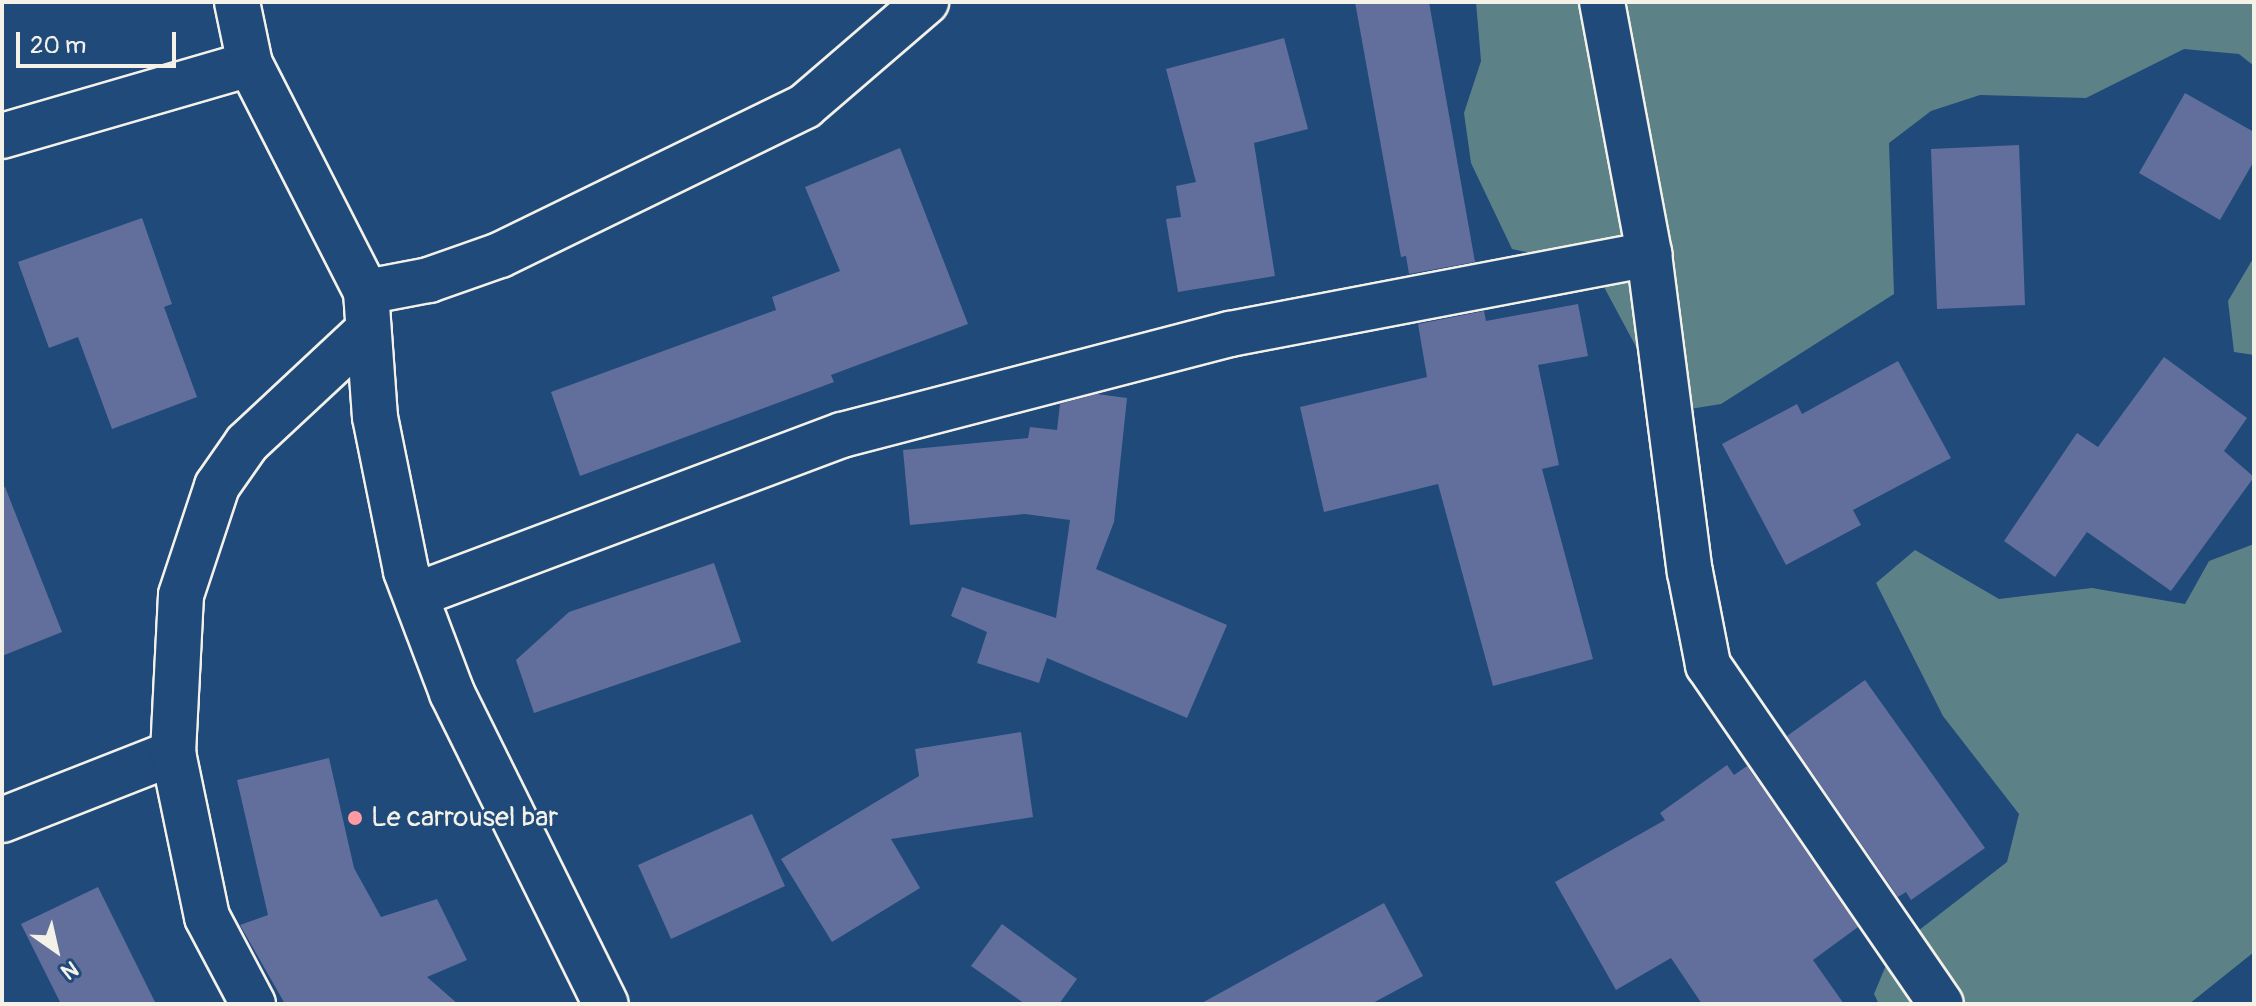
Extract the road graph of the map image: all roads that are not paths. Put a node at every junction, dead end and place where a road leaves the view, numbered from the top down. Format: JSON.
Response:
{"nodes":[{"id":1,"x":237,"y":2,"type":"edge"},
{"id":2,"x":926,"y":2,"type":"edge"},
{"id":3,"x":1602,"y":2,"type":"edge"},
{"id":4,"x":250,"y":64,"type":"junction"},
{"id":5,"x":2,"y":136,"type":"edge"},
{"id":6,"x":1649,"y":254,"type":"junction"},
{"id":7,"x":366,"y":311,"type":"junction"},
{"id":8,"x":416,"y":595,"type":"junction"},
{"id":9,"x":173,"y":753,"type":"junction"},
{"id":10,"x":2,"y":820,"type":"edge"},
{"id":11,"x":253,"y":1004,"type":"edge"},
{"id":12,"x":606,"y":1004,"type":"edge"},
{"id":13,"x":1941,"y":1004,"type":"edge"}],
"edges":[{"from":1,"to":4,"type":"street"},
{"from":2,"to":7,"type":"street"},
{"from":3,"to":6,"type":"street"},
{"from":4,"to":5,"type":"street"},
{"from":4,"to":7,"type":"street"},
{"from":6,"to":8,"type":"street"},
{"from":6,"to":13,"type":"street"},
{"from":7,"to":8,"type":"street"},
{"from":7,"to":9,"type":"street"},
{"from":8,"to":12,"type":"street"},
{"from":9,"to":10,"type":"street"},
{"from":9,"to":11,"type":"street"}]}
